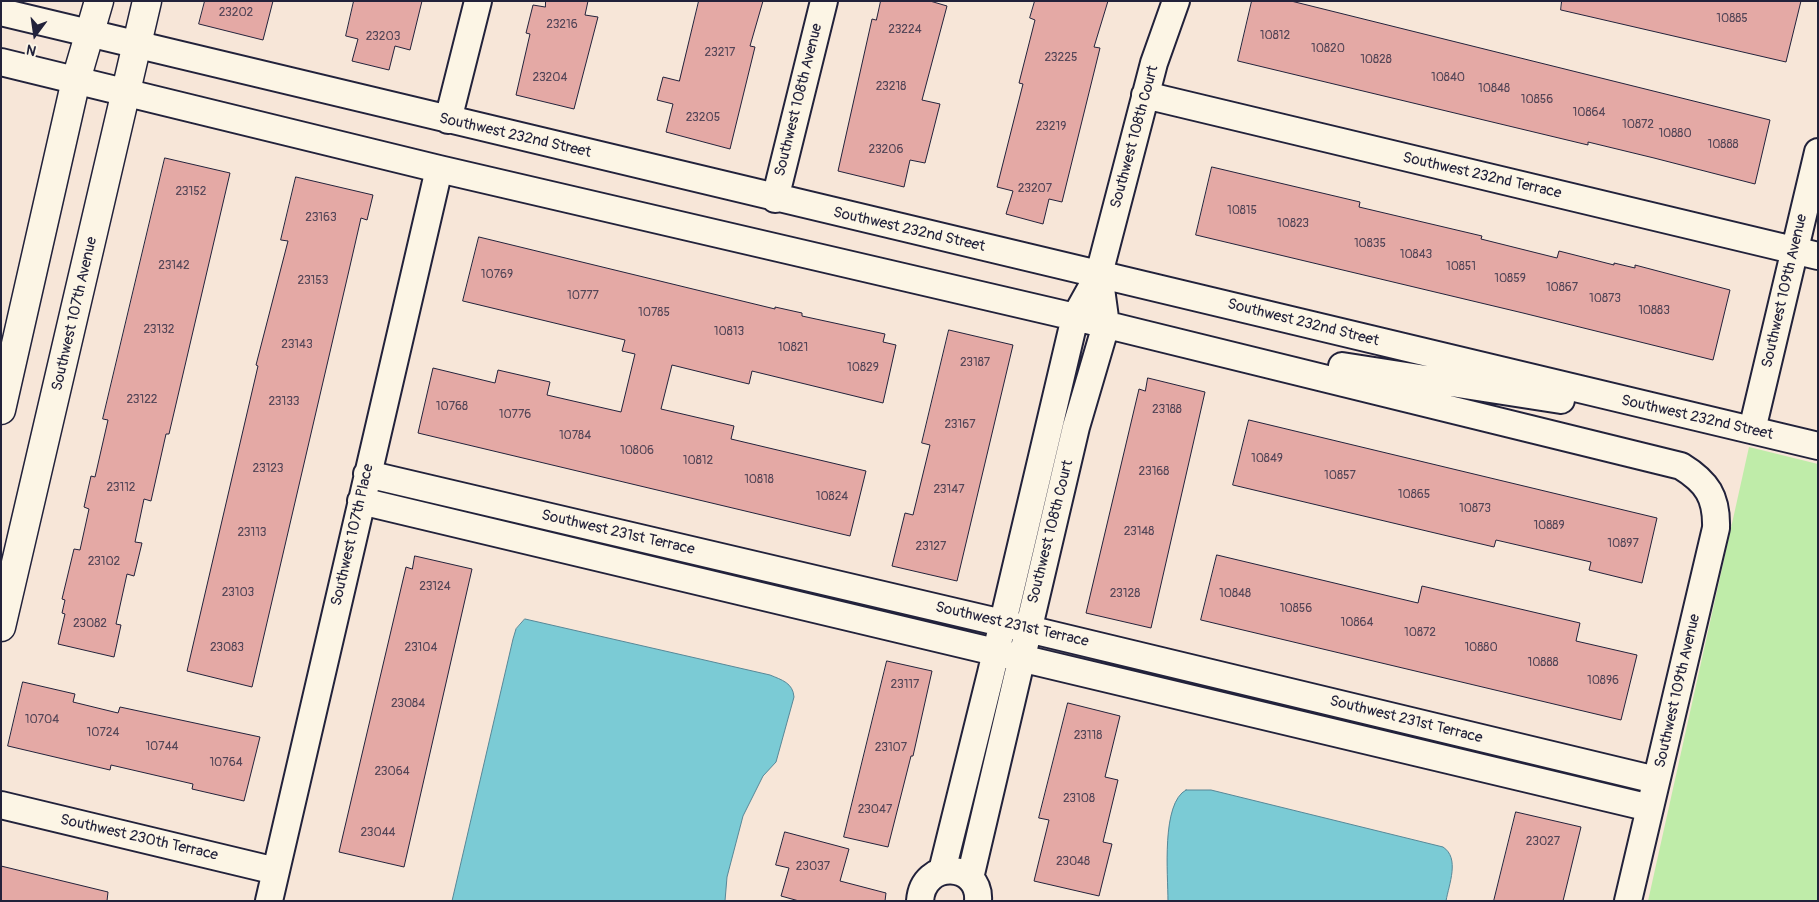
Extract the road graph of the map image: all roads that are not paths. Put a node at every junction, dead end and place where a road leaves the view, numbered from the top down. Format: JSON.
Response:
{"nodes":[{"id":1,"x":99,"y":1,"type":"edge"},
{"id":2,"x":147,"y":1,"type":"edge"},
{"id":3,"x":478,"y":1,"type":"edge"},
{"id":4,"x":824,"y":1,"type":"edge"},
{"id":5,"x":1176,"y":1,"type":"edge"},
{"id":6,"x":1,"y":12,"type":"edge"},
{"id":7,"x":88,"y":33,"type":"junction"},
{"id":8,"x":137,"y":45,"type":"junction"},
{"id":9,"x":1,"y":62,"type":"edge"},
{"id":10,"x":76,"y":80,"type":"junction"},
{"id":11,"x":126,"y":92,"type":"junction"},
{"id":12,"x":1145,"y":95,"type":"junction"},
{"id":13,"x":448,"y":120,"type":"junction"},
{"id":14,"x":1818,"y":152,"type":"edge"},
{"id":15,"x":440,"y":169,"type":"junction"},
{"id":16,"x":775,"y":199,"type":"junction"},
{"id":17,"x":1806,"y":253,"type":"edge"},
{"id":18,"x":1099,"y":274,"type":"junction"},
{"id":19,"x":1075,"y":317,"type":"junction"},
{"id":20,"x":1106,"y":325,"type":"junction"},
{"id":21,"x":1170,"y":340,"type":"junction"},
{"id":22,"x":1,"y":410,"type":"edge"},
{"id":23,"x":1710,"y":421,"type":"junction"},
{"id":24,"x":1752,"y":430,"type":"junction"},
{"id":25,"x":1818,"y":446,"type":"edge"},
{"id":26,"x":367,"y":474,"type":"junction"},
{"id":27,"x":362,"y":501,"type":"junction"},
{"id":28,"x":1003,"y":623,"type":"junction"},
{"id":29,"x":1,"y":627,"type":"edge"},
{"id":30,"x":1028,"y":629,"type":"junction"},
{"id":31,"x":996,"y":651,"type":"junction"},
{"id":32,"x":1021,"y":657,"type":"junction"},
{"id":33,"x":1656,"y":780,"type":"junction"},
{"id":34,"x":1,"y":805,"type":"edge"},
{"id":35,"x":1650,"y":808,"type":"junction"},
{"id":36,"x":276,"y":871,"type":"junction"},
{"id":37,"x":942,"y":871,"type":"junction"},
{"id":38,"x":974,"y":890,"type":"edge"},
{"id":39,"x":269,"y":901,"type":"edge"},
{"id":40,"x":920,"y":901,"type":"edge"},
{"id":41,"x":1628,"y":901,"type":"edge"}],
"edges":[{"from":1,"to":7,"type":"street"},
{"from":2,"to":8,"type":"street","name":"Southwest 107th Avenue"},
{"from":3,"to":13,"type":"street"},
{"from":4,"to":16,"type":"street","name":"Southwest 108th Avenue"},
{"from":5,"to":12,"type":"street","name":"Southwest 108th Court"},
{"from":6,"to":7,"type":"street","name":"Southwest 232nd Street"},
{"from":7,"to":8,"type":"street","name":"Southwest 232nd Street"},
{"from":7,"to":10,"type":"street"},
{"from":8,"to":11,"type":"street","name":"Southwest 107th Avenue"},
{"from":8,"to":13,"type":"street","name":"Southwest 232nd Street"},
{"from":9,"to":10,"type":"street"},
{"from":10,"to":11,"type":"street"},
{"from":10,"to":22,"type":"street"},
{"from":11,"to":15,"type":"street"},
{"from":11,"to":29,"type":"street","name":"Southwest 107th Avenue"},
{"from":12,"to":17,"type":"street","name":"Southwest 232nd Terrace"},
{"from":12,"to":18,"type":"street","name":"Southwest 108th Court"},
{"from":13,"to":16,"type":"street","name":"Southwest 232nd Street"},
{"from":14,"to":17,"type":"street","name":"Southwest 109th Avenue"},
{"from":15,"to":19,"type":"street"},
{"from":15,"to":26,"type":"street","name":"Southwest 107th Place"},
{"from":16,"to":18,"type":"street","name":"Southwest 232nd Street"},
{"from":17,"to":24,"type":"street","name":"Southwest 109th Avenue"},
{"from":18,"to":19,"type":"street","name":"Southwest 108th Court"},
{"from":18,"to":20,"type":"street","name":"Southwest 108th Court"},
{"from":18,"to":23,"type":"street","name":"Southwest 232nd Street"},
{"from":19,"to":20,"type":"street"},
{"from":19,"to":28,"type":"street","name":"Southwest 108th Court"},
{"from":20,"to":21,"type":"street"},
{"from":20,"to":30,"type":"street","name":"Southwest 108th Court"},
{"from":21,"to":23,"type":"street"},
{"from":21,"to":33,"type":"street","name":"Southwest 109th Avenue"},
{"from":23,"to":24,"type":"street","name":"Southwest 232nd Street"},
{"from":24,"to":25,"type":"street","name":"Southwest 232nd Street"},
{"from":26,"to":27,"type":"street","name":"Southwest 107th Place"},
{"from":26,"to":28,"type":"street","name":"Southwest 231st Terrace"},
{"from":27,"to":31,"type":"street","name":"Southwest 231st Terrace"},
{"from":27,"to":36,"type":"street","name":"Southwest 107th Place"},
{"from":28,"to":30,"type":"street","name":"Southwest 231st Terrace"},
{"from":28,"to":31,"type":"street","name":"Southwest 108th Court"},
{"from":30,"to":32,"type":"street","name":"Southwest 108th Court"},
{"from":30,"to":33,"type":"street","name":"Southwest 231st Terrace"},
{"from":31,"to":32,"type":"street","name":"Southwest 231st Terrace"},
{"from":31,"to":37,"type":"street","name":"Southwest 108th Court"},
{"from":32,"to":35,"type":"street","name":"Southwest 231st Terrace"},
{"from":32,"to":38,"type":"street","name":"Southwest 108th Court"},
{"from":33,"to":35,"type":"street","name":"Southwest 109th Avenue"},
{"from":34,"to":36,"type":"street","name":"Southwest 230th Terrace"},
{"from":35,"to":41,"type":"street","name":"Southwest 109th Avenue"},
{"from":36,"to":39,"type":"street","name":"Southwest 107th Place"},
{"from":37,"to":38,"type":"street"},
{"from":37,"to":40,"type":"street"}]}
